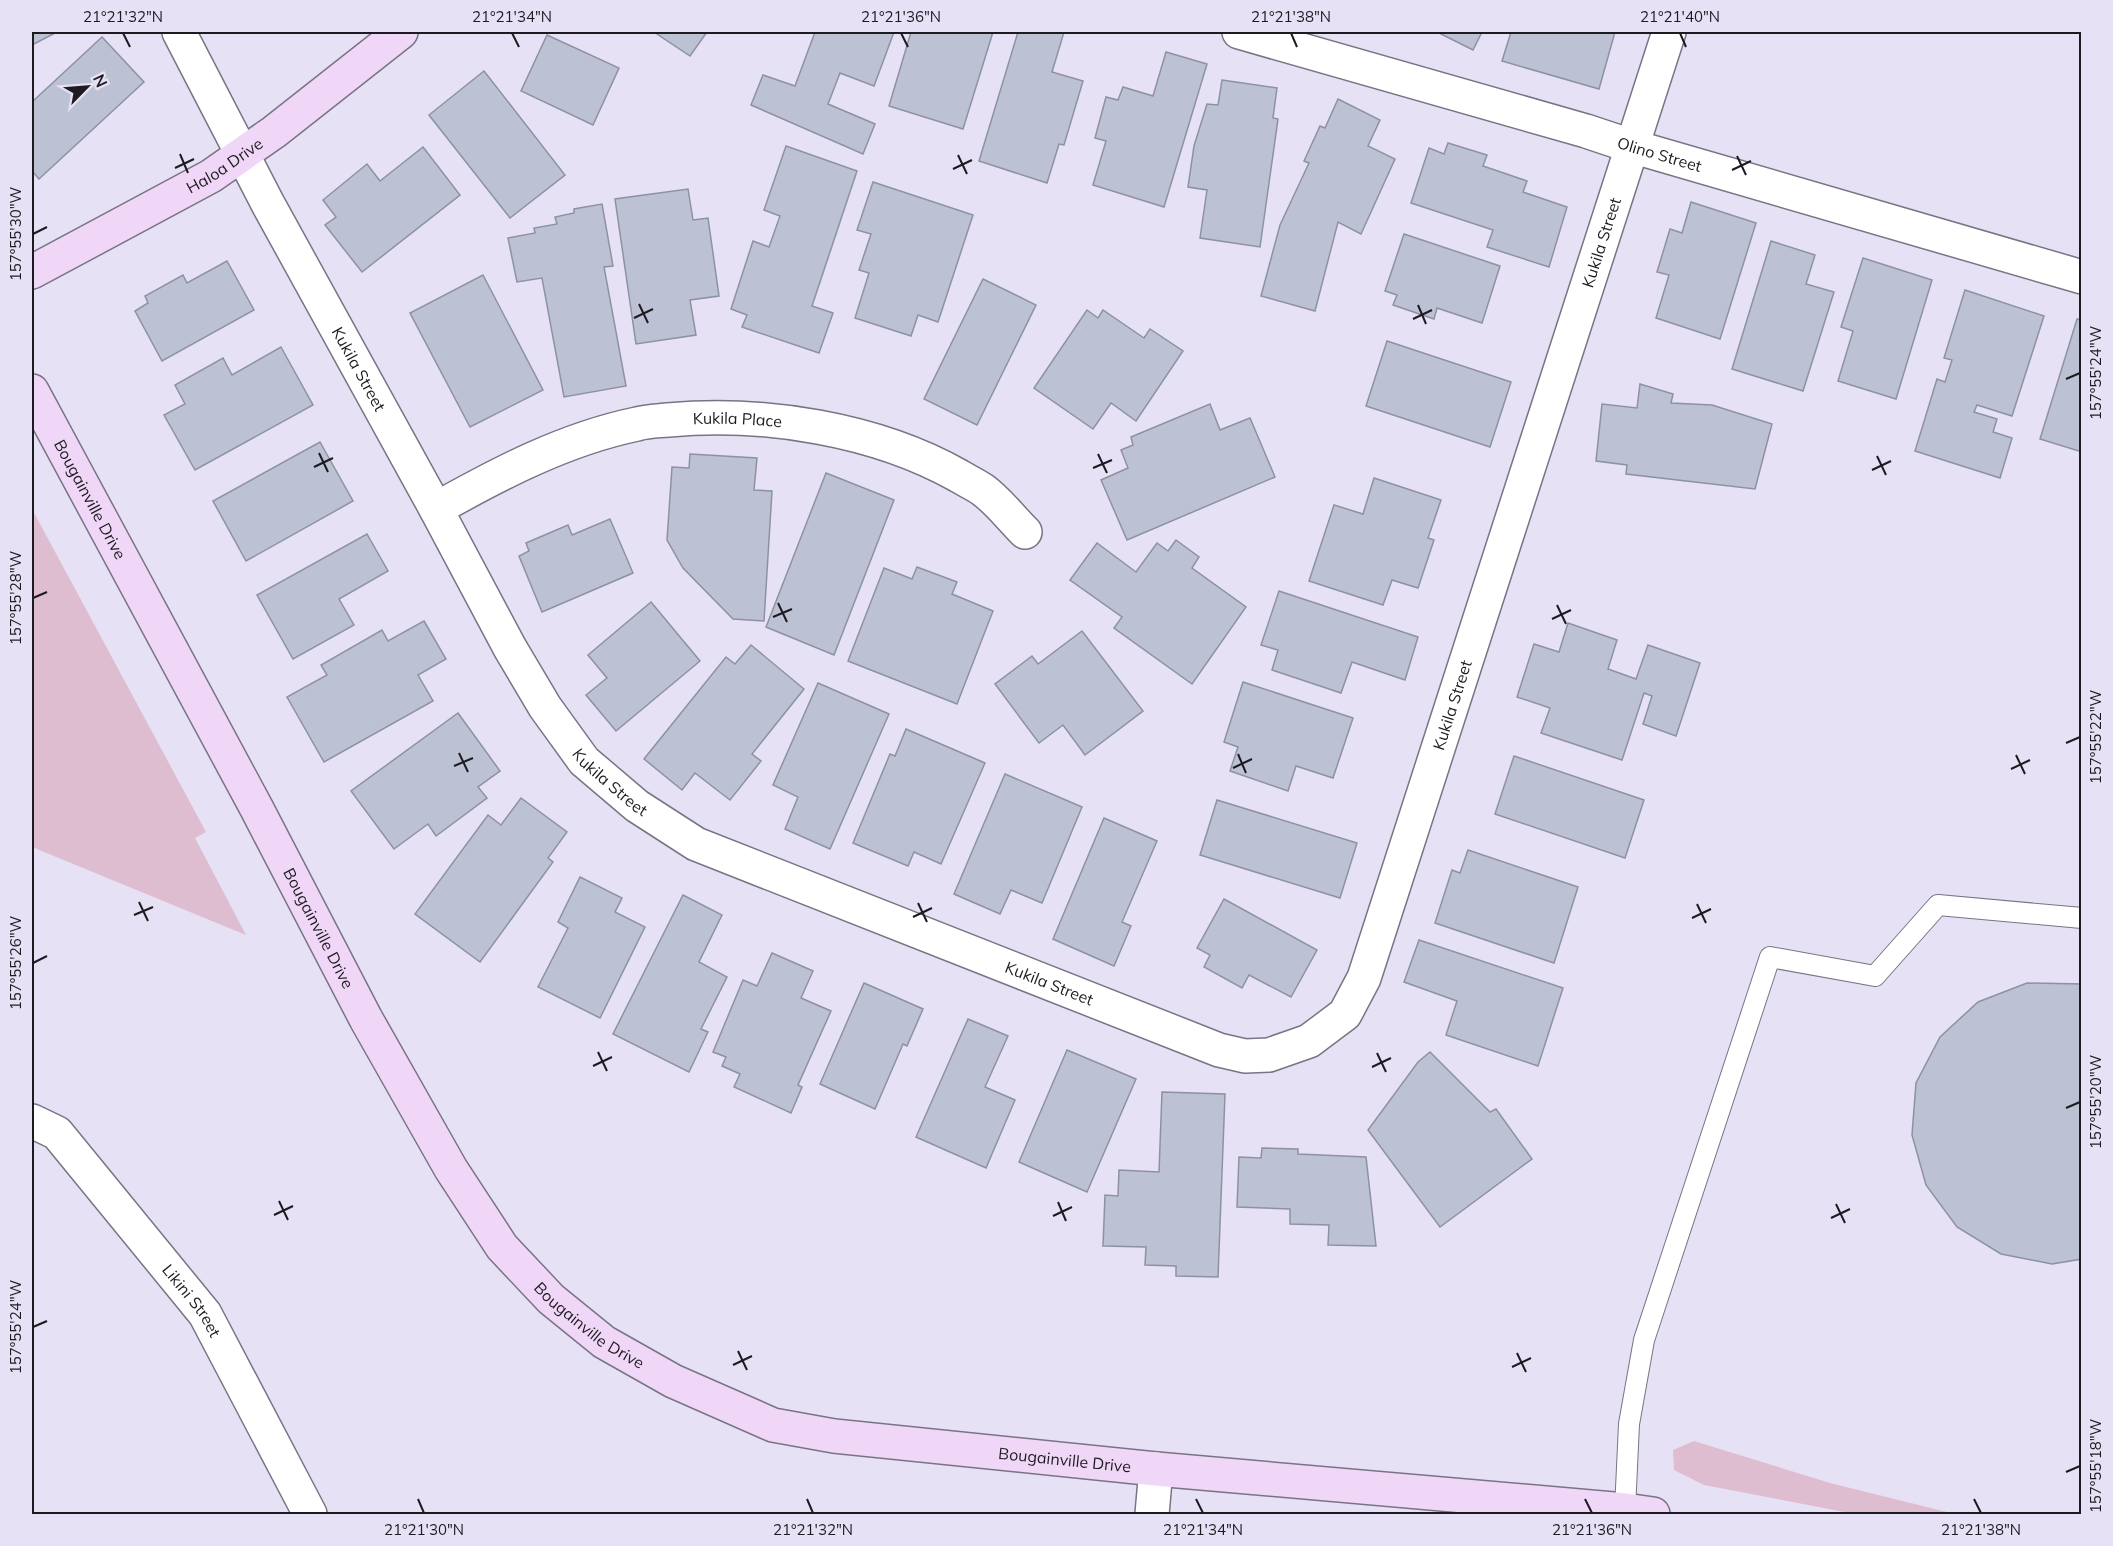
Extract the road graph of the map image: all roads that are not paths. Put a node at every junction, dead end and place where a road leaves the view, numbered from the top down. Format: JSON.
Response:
{"nodes":[{"id":1,"x":179,"y":32,"type":"edge"},
{"id":2,"x":401,"y":32,"type":"edge"},
{"id":3,"x":1239,"y":32,"type":"edge"},
{"id":4,"x":1669,"y":32,"type":"edge"},
{"id":5,"x":1631,"y":146,"type":"junction"},
{"id":6,"x":241,"y":154,"type":"junction"},
{"id":7,"x":32,"y":272,"type":"edge"},
{"id":8,"x":2082,"y":277,"type":"edge"},
{"id":9,"x":32,"y":391,"type":"edge"},
{"id":10,"x":436,"y":509,"type":"junction"},
{"id":11,"x":1025,"y":532,"type":"dead end"},
{"id":12,"x":2082,"y":918,"type":"edge"},
{"id":13,"x":32,"y":1120,"type":"edge"},
{"id":14,"x":1156,"y":1468,"type":"junction"},
{"id":15,"x":1639,"y":1512,"type":"edge"},
{"id":16,"x":310,"y":1515,"type":"edge"},
{"id":17,"x":1152,"y":1515,"type":"edge"}],
"edges":[{"from":1,"to":6,"type":"street","name":"Kukila Street"},
{"from":2,"to":6,"type":"street","name":"Haloa Drive"},
{"from":3,"to":5,"type":"street","name":"Olino Street"},
{"from":4,"to":5,"type":"street","name":"Kukila Street"},
{"from":5,"to":8,"type":"street","name":"Olino Street"},
{"from":5,"to":10,"type":"street","name":"Kukila Street"},
{"from":6,"to":7,"type":"street","name":"Haloa Drive"},
{"from":6,"to":10,"type":"street","name":"Kukila Street"},
{"from":9,"to":14,"type":"street","name":"Bougainville Drive"},
{"from":10,"to":11,"type":"street","name":"Kukila Place"},
{"from":12,"to":15,"type":"lane"},
{"from":13,"to":16,"type":"street","name":"Likini Street"},
{"from":14,"to":15,"type":"street","name":"Bougainville Drive"},
{"from":14,"to":17,"type":"street"}]}
